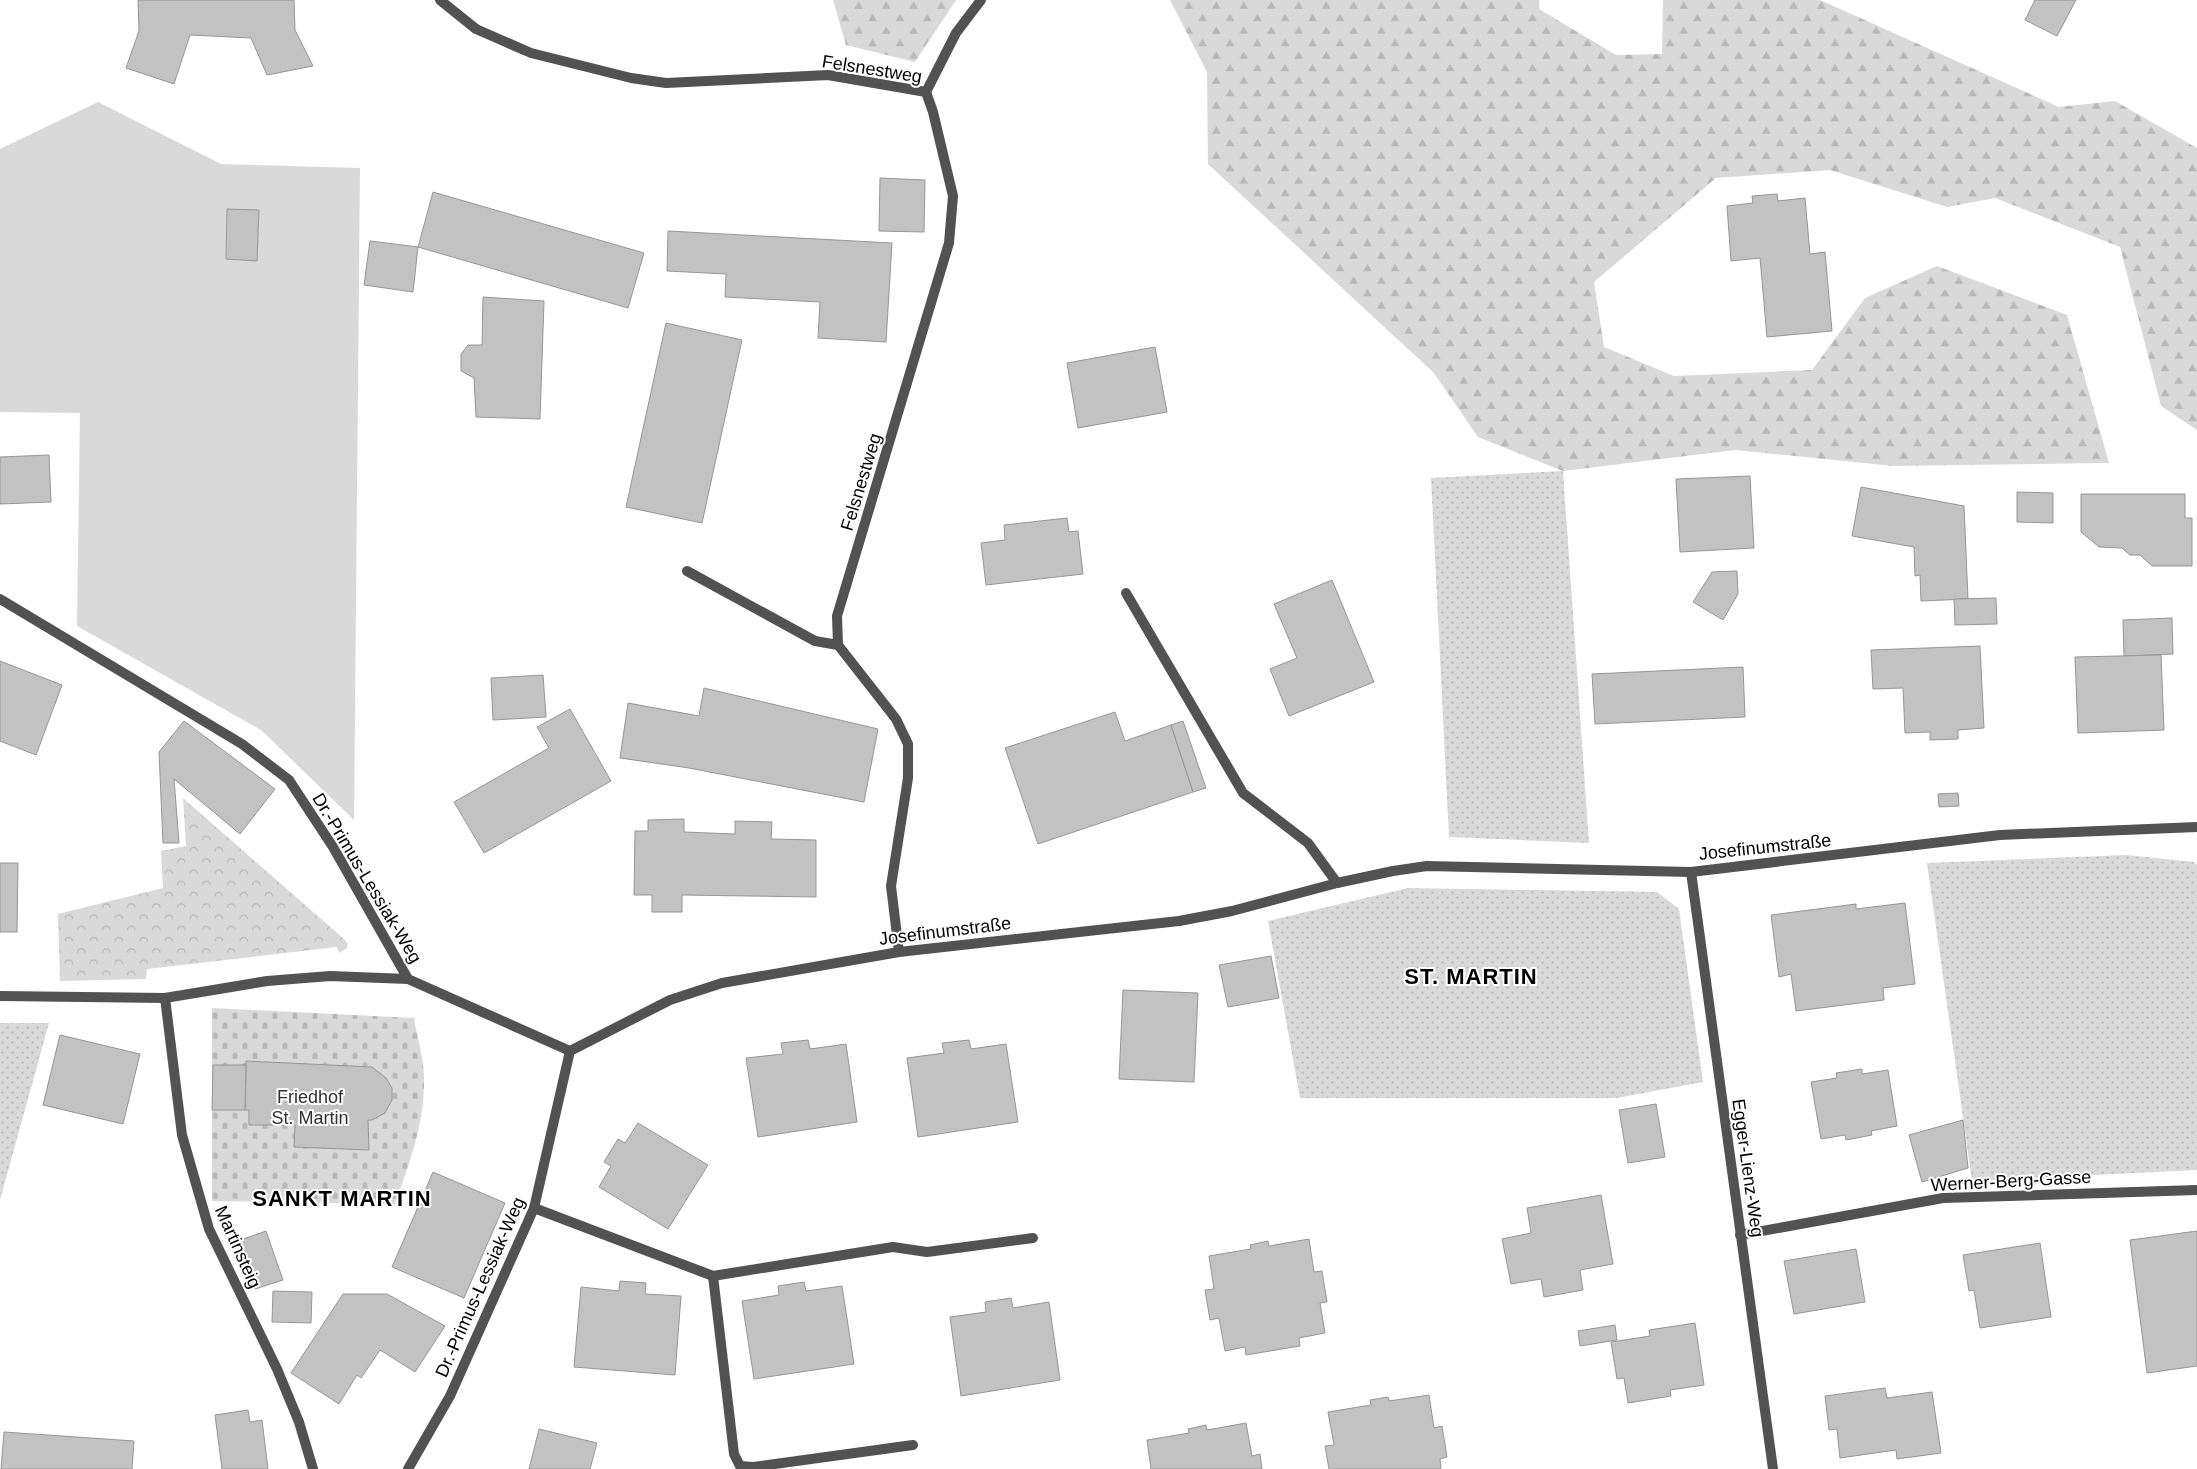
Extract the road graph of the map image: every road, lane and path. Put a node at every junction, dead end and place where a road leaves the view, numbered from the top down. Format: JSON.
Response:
{"nodes":[{"id":1,"x":440,"y":0,"type":"edge"},
{"id":2,"x":981,"y":0,"type":"edge"},
{"id":3,"x":926,"y":92,"type":"junction"},
{"id":4,"x":687,"y":571,"type":"dead end"},
{"id":5,"x":1126,"y":593,"type":"dead end"},
{"id":6,"x":0,"y":598,"type":"edge"},
{"id":7,"x":838,"y":645,"type":"junction"},
{"id":8,"x":2197,"y":827,"type":"edge"},
{"id":9,"x":1692,"y":872,"type":"junction"},
{"id":10,"x":1337,"y":884,"type":"junction"},
{"id":11,"x":899,"y":952,"type":"junction"},
{"id":12,"x":408,"y":979,"type":"junction"},
{"id":13,"x":0,"y":996,"type":"edge"},
{"id":14,"x":165,"y":998,"type":"junction"},
{"id":15,"x":570,"y":1051,"type":"junction"},
{"id":16,"x":2197,"y":1190,"type":"edge"},
{"id":17,"x":534,"y":1208,"type":"junction"},
{"id":18,"x":1740,"y":1236,"type":"junction"},
{"id":19,"x":1033,"y":1238,"type":"dead end"},
{"id":20,"x":713,"y":1276,"type":"junction"},
{"id":21,"x":913,"y":1445,"type":"dead end"},
{"id":22,"x":313,"y":1469,"type":"edge"},
{"id":23,"x":408,"y":1469,"type":"edge"},
{"id":24,"x":1773,"y":1469,"type":"edge"}],
"edges":[{"from":1,"to":3,"type":"street","name":"Felsnestweg"},
{"from":2,"to":3,"type":"street"},
{"from":3,"to":7,"type":"street","name":"Felsnestweg"},
{"from":4,"to":7,"type":"street"},
{"from":5,"to":10,"type":"street"},
{"from":6,"to":12,"type":"street","name":"Dr.-Primus-Lessiak-Weg"},
{"from":7,"to":11,"type":"street"},
{"from":8,"to":9,"type":"street","name":"Josefinumstraße"},
{"from":9,"to":10,"type":"street","name":"Josefinumstraße"},
{"from":9,"to":18,"type":"street","name":"Egger-Lienz-Weg"},
{"from":10,"to":11,"type":"street","name":"Josefinumstraße"},
{"from":11,"to":15,"type":"street","name":"Josefinumstraße"},
{"from":12,"to":14,"type":"street"},
{"from":12,"to":15,"type":"street","name":"Dr.-Primus-Lessiak-Weg"},
{"from":13,"to":14,"type":"street"},
{"from":14,"to":22,"type":"street","name":"Martinsteig"},
{"from":15,"to":17,"type":"street","name":"Dr.-Primus-Lessiak-Weg"},
{"from":16,"to":18,"type":"street","name":"Werner-Berg-Gasse"},
{"from":17,"to":20,"type":"street"},
{"from":17,"to":23,"type":"street","name":"Dr.-Primus-Lessiak-Weg"},
{"from":18,"to":24,"type":"street","name":"Egger-Lienz-Weg"},
{"from":19,"to":20,"type":"street"},
{"from":20,"to":21,"type":"street"}]}
